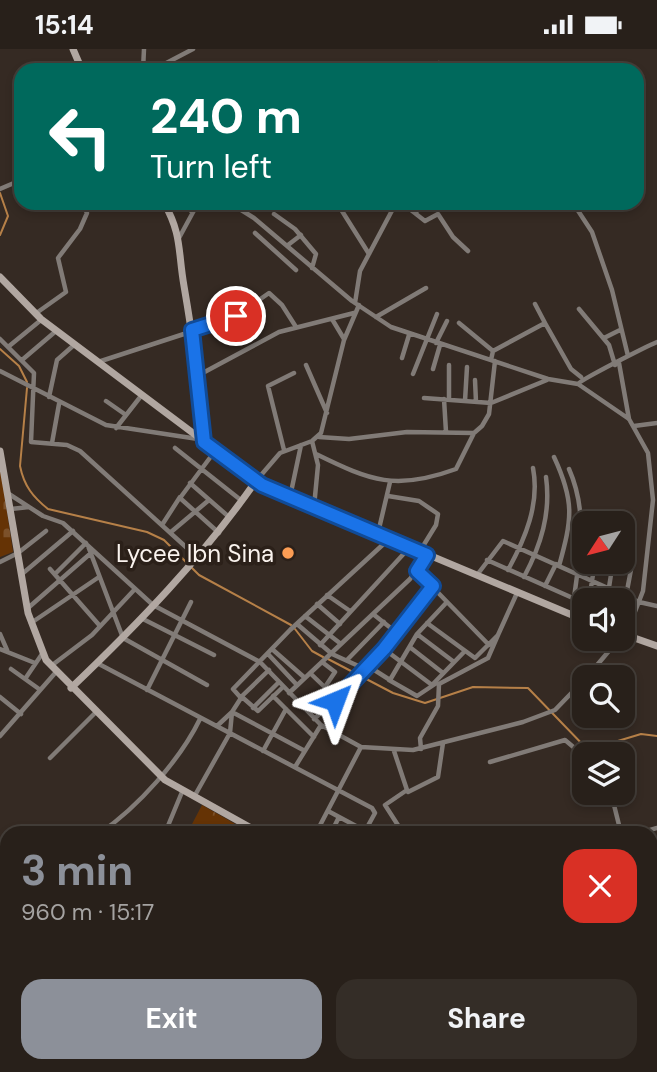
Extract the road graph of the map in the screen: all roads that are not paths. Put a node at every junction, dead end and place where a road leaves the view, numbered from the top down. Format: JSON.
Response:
{"nodes":[{"id":1,"x":193,"y":49,"type":"edge"},
{"id":2,"x":168,"y":63,"type":"edge"},
{"id":3,"x":86,"y":210,"type":"edge"},
{"id":4,"x":167,"y":210,"type":"edge"},
{"id":5,"x":240,"y":210,"type":"edge"},
{"id":6,"x":341,"y":210,"type":"edge"},
{"id":7,"x":392,"y":210,"type":"edge"},
{"id":8,"x":411,"y":210,"type":"edge"},
{"id":9,"x":418,"y":210,"type":"edge"},
{"id":10,"x":578,"y":210,"type":"edge"},
{"id":11,"x":192,"y":212,"type":"edge"},
{"id":12,"x":415,"y":213,"type":"junction"},
{"id":13,"x":274,"y":214,"type":"dead end"},
{"id":14,"x":255,"y":233,"type":"dead end"},
{"id":15,"x":275,"y":234,"type":"junction"},
{"id":16,"x":301,"y":235,"type":"junction"},
{"id":17,"x":179,"y":239,"type":"junction"},
{"id":18,"x":267,"y":244,"type":"junction"},
{"id":19,"x":288,"y":245,"type":"junction"},
{"id":20,"x":468,"y":251,"type":"dead end"},
{"id":21,"x":369,"y":254,"type":"junction"},
{"id":22,"x":312,"y":268,"type":"junction"},
{"id":23,"x":296,"y":270,"type":"dead end"},
{"id":24,"x":0,"y":277,"type":"edge"},
{"id":25,"x":426,"y":288,"type":"dead end"},
{"id":26,"x":357,"y":304,"type":"junction"},
{"id":27,"x":535,"y":304,"type":"dead end"},
{"id":28,"x":579,"y":309,"type":"dead end"},
{"id":29,"x":354,"y":313,"type":"junction"},
{"id":30,"x":437,"y":314,"type":"dead end"},
{"id":31,"x":38,"y":316,"type":"junction"},
{"id":32,"x":376,"y":317,"type":"junction"},
{"id":33,"x":332,"y":319,"type":"junction"},
{"id":34,"x":447,"y":321,"type":"dead end"},
{"id":35,"x":459,"y":323,"type":"dead end"},
{"id":36,"x":545,"y":323,"type":"junction"},
{"id":37,"x":296,"y":327,"type":"junction"},
{"id":38,"x":192,"y":330,"type":"junction"},
{"id":39,"x":620,"y":330,"type":"junction"},
{"id":40,"x":57,"y":331,"type":"junction"},
{"id":41,"x":410,"y":335,"type":"junction"},
{"id":42,"x":604,"y":338,"type":"junction"},
{"id":43,"x":0,"y":339,"type":"edge"},
{"id":44,"x":344,"y":340,"type":"junction"},
{"id":45,"x":424,"y":340,"type":"junction"},
{"id":46,"x":657,"y":342,"type":"edge"},
{"id":47,"x":438,"y":344,"type":"junction"},
{"id":48,"x":74,"y":345,"type":"junction"},
{"id":49,"x":8,"y":347,"type":"junction"},
{"id":50,"x":493,"y":351,"type":"junction"},
{"id":51,"x":628,"y":356,"type":"junction"},
{"id":52,"x":402,"y":358,"type":"dead end"},
{"id":53,"x":22,"y":360,"type":"junction"},
{"id":54,"x":493,"y":360,"type":"junction"},
{"id":55,"x":97,"y":362,"type":"junction"},
{"id":56,"x":617,"y":364,"type":"junction"},
{"id":57,"x":306,"y":365,"type":"dead end"},
{"id":58,"x":449,"y":365,"type":"dead end"},
{"id":59,"x":467,"y":367,"type":"dead end"},
{"id":60,"x":433,"y":369,"type":"dead end"},
{"id":61,"x":0,"y":371,"type":"edge"},
{"id":62,"x":294,"y":373,"type":"dead end"},
{"id":63,"x":413,"y":374,"type":"dead end"},
{"id":64,"x":199,"y":376,"type":"junction"},
{"id":65,"x":581,"y":377,"type":"junction"},
{"id":66,"x":548,"y":379,"type":"junction"},
{"id":67,"x":475,"y":380,"type":"dead end"},
{"id":68,"x":578,"y":384,"type":"junction"},
{"id":69,"x":33,"y":388,"type":"junction"},
{"id":70,"x":141,"y":396,"type":"junction"},
{"id":71,"x":49,"y":397,"type":"junction"},
{"id":72,"x":424,"y":398,"type":"dead end"},
{"id":73,"x":446,"y":399,"type":"junction"},
{"id":74,"x":106,"y":401,"type":"dead end"},
{"id":75,"x":466,"y":401,"type":"junction"},
{"id":76,"x":476,"y":402,"type":"junction"},
{"id":77,"x":491,"y":403,"type":"junction"},
{"id":78,"x":59,"y":404,"type":"junction"},
{"id":79,"x":327,"y":414,"type":"junction"},
{"id":80,"x":126,"y":415,"type":"junction"},
{"id":81,"x":629,"y":419,"type":"junction"},
{"id":82,"x":657,"y":423,"type":"edge"},
{"id":83,"x":634,"y":426,"type":"junction"},
{"id":84,"x":116,"y":428,"type":"junction"},
{"id":85,"x":446,"y":432,"type":"junction"},
{"id":86,"x":474,"y":433,"type":"junction"},
{"id":87,"x":319,"y":437,"type":"junction"},
{"id":88,"x":201,"y":441,"type":"junction"},
{"id":89,"x":312,"y":441,"type":"junction"},
{"id":90,"x":52,"y":443,"type":"junction"},
{"id":91,"x":300,"y":445,"type":"junction"},
{"id":92,"x":175,"y":448,"type":"dead end"},
{"id":93,"x":284,"y":450,"type":"junction"},
{"id":94,"x":0,"y":451,"type":"edge"},
{"id":95,"x":215,"y":451,"type":"junction"},
{"id":96,"x":316,"y":454,"type":"junction"},
{"id":97,"x":554,"y":457,"type":"dead end"},
{"id":98,"x":201,"y":468,"type":"junction"},
{"id":99,"x":533,"y":468,"type":"dead end"},
{"id":100,"x":569,"y":469,"type":"dead end"},
{"id":101,"x":546,"y":477,"type":"dead end"},
{"id":102,"x":256,"y":481,"type":"junction"},
{"id":103,"x":390,"y":482,"type":"junction"},
{"id":104,"x":190,"y":483,"type":"junction"},
{"id":105,"x":8,"y":493,"type":"junction"},
{"id":106,"x":388,"y":496,"type":"junction"},
{"id":107,"x":180,"y":497,"type":"junction"},
{"id":108,"x":290,"y":498,"type":"junction"},
{"id":109,"x":209,"y":500,"type":"junction"},
{"id":110,"x":242,"y":501,"type":"junction"},
{"id":111,"x":29,"y":507,"type":"junction"},
{"id":112,"x":314,"y":508,"type":"junction"},
{"id":113,"x":10,"y":509,"type":"junction"},
{"id":114,"x":195,"y":511,"type":"junction"},
{"id":115,"x":582,"y":511,"type":"edge"},
{"id":116,"x":230,"y":519,"type":"junction"},
{"id":117,"x":162,"y":525,"type":"junction"},
{"id":118,"x":654,"y":529,"type":"edge"},
{"id":119,"x":46,"y":531,"type":"dead end"},
{"id":120,"x":72,"y":531,"type":"junction"},
{"id":121,"x":171,"y":532,"type":"junction"},
{"id":122,"x":220,"y":533,"type":"junction"},
{"id":123,"x":378,"y":534,"type":"junction"},
{"id":124,"x":389,"y":539,"type":"junction"},
{"id":125,"x":87,"y":544,"type":"junction"},
{"id":126,"x":410,"y":547,"type":"junction"},
{"id":127,"x":520,"y":548,"type":"junction"},
{"id":128,"x":18,"y":553,"type":"junction"},
{"id":129,"x":91,"y":553,"type":"junction"},
{"id":130,"x":423,"y":553,"type":"junction"},
{"id":131,"x":536,"y":555,"type":"junction"},
{"id":132,"x":196,"y":560,"type":"junction"},
{"id":133,"x":487,"y":560,"type":"junction"},
{"id":134,"x":0,"y":562,"type":"edge"},
{"id":135,"x":557,"y":565,"type":"junction"},
{"id":136,"x":50,"y":569,"type":"dead end"},
{"id":137,"x":417,"y":571,"type":"junction"},
{"id":138,"x":508,"y":571,"type":"junction"},
{"id":139,"x":572,"y":572,"type":"edge"},
{"id":140,"x":55,"y":574,"type":"junction"},
{"id":141,"x":577,"y":574,"type":"joint"},
{"id":142,"x":593,"y":574,"type":"edge"},
{"id":143,"x":22,"y":575,"type":"junction"},
{"id":144,"x":477,"y":576,"type":"junction"},
{"id":145,"x":99,"y":577,"type":"junction"},
{"id":146,"x":524,"y":577,"type":"junction"},
{"id":147,"x":592,"y":581,"type":"junction"},
{"id":148,"x":61,"y":582,"type":"junction"},
{"id":149,"x":433,"y":586,"type":"junction"},
{"id":150,"x":545,"y":586,"type":"junction"},
{"id":151,"x":575,"y":588,"type":"edge"},
{"id":152,"x":591,"y":588,"type":"edge"},
{"id":153,"x":608,"y":588,"type":"edge"},
{"id":154,"x":135,"y":589,"type":"junction"},
{"id":155,"x":517,"y":593,"type":"junction"},
{"id":156,"x":72,"y":595,"type":"junction"},
{"id":157,"x":327,"y":595,"type":"junction"},
{"id":158,"x":572,"y":597,"type":"edge"},
{"id":159,"x":635,"y":600,"type":"edge"},
{"id":160,"x":191,"y":602,"type":"dead end"},
{"id":161,"x":447,"y":602,"type":"junction"},
{"id":162,"x":639,"y":602,"type":"junction"},
{"id":163,"x":317,"y":604,"type":"junction"},
{"id":164,"x":153,"y":605,"type":"junction"},
{"id":165,"x":657,"y":606,"type":"edge"},
{"id":166,"x":27,"y":608,"type":"junction"},
{"id":167,"x":350,"y":611,"type":"junction"},
{"id":168,"x":635,"y":612,"type":"edge"},
{"id":169,"x":373,"y":613,"type":"junction"},
{"id":170,"x":112,"y":615,"type":"junction"},
{"id":171,"x":572,"y":615,"type":"edge"},
{"id":172,"x":305,"y":616,"type":"junction"},
{"id":173,"x":140,"y":618,"type":"junction"},
{"id":174,"x":181,"y":621,"type":"junction"},
{"id":175,"x":384,"y":622,"type":"junction"},
{"id":176,"x":30,"y":623,"type":"junction"},
{"id":177,"x":297,"y":624,"type":"junction"},
{"id":178,"x":340,"y":624,"type":"junction"},
{"id":179,"x":427,"y":624,"type":"junction"},
{"id":180,"x":100,"y":626,"type":"junction"},
{"id":181,"x":397,"y":633,"type":"junction"},
{"id":182,"x":0,"y":634,"type":"edge"},
{"id":183,"x":330,"y":634,"type":"junction"},
{"id":184,"x":417,"y":634,"type":"junction"},
{"id":185,"x":174,"y":635,"type":"junction"},
{"id":186,"x":498,"y":635,"type":"junction"},
{"id":187,"x":123,"y":638,"type":"junction"},
{"id":188,"x":635,"y":638,"type":"edge"},
{"id":189,"x":341,"y":644,"type":"junction"},
{"id":190,"x":320,"y":645,"type":"junction"},
{"id":191,"x":489,"y":646,"type":"junction"},
{"id":192,"x":657,"y":646,"type":"edge"},
{"id":193,"x":411,"y":647,"type":"junction"},
{"id":194,"x":0,"y":649,"type":"edge"},
{"id":195,"x":272,"y":649,"type":"junction"},
{"id":196,"x":384,"y":649,"type":"junction"},
{"id":197,"x":7,"y":651,"type":"junction"},
{"id":198,"x":609,"y":651,"type":"edge"},
{"id":199,"x":464,"y":652,"type":"junction"},
{"id":200,"x":42,"y":654,"type":"junction"},
{"id":201,"x":268,"y":654,"type":"junction"},
{"id":202,"x":331,"y":654,"type":"junction"},
{"id":203,"x":214,"y":655,"type":"dead end"},
{"id":204,"x":162,"y":660,"type":"junction"},
{"id":205,"x":347,"y":660,"type":"junction"},
{"id":206,"x":323,"y":661,"type":"junction"},
{"id":207,"x":260,"y":662,"type":"junction"},
{"id":208,"x":402,"y":662,"type":"junction"},
{"id":209,"x":454,"y":662,"type":"junction"},
{"id":210,"x":35,"y":663,"type":"junction"},
{"id":211,"x":97,"y":663,"type":"junction"},
{"id":212,"x":598,"y":665,"type":"edge"},
{"id":213,"x":367,"y":668,"type":"junction"},
{"id":214,"x":11,"y":669,"type":"dead end"},
{"id":215,"x":53,"y":669,"type":"junction"},
{"id":216,"x":269,"y":670,"type":"junction"},
{"id":217,"x":443,"y":673,"type":"junction"},
{"id":218,"x":307,"y":675,"type":"junction"},
{"id":219,"x":24,"y":679,"type":"junction"},
{"id":220,"x":388,"y":680,"type":"junction"},
{"id":221,"x":281,"y":684,"type":"junction"},
{"id":222,"x":207,"y":685,"type":"dead end"},
{"id":223,"x":297,"y":685,"type":"junction"},
{"id":224,"x":432,"y":685,"type":"junction"},
{"id":225,"x":325,"y":687,"type":"junction"},
{"id":226,"x":439,"y":687,"type":"junction"},
{"id":227,"x":71,"y":688,"type":"junction"},
{"id":228,"x":39,"y":689,"type":"junction"},
{"id":229,"x":147,"y":691,"type":"junction"},
{"id":230,"x":289,"y":692,"type":"junction"},
{"id":231,"x":572,"y":693,"type":"edge"},
{"id":232,"x":274,"y":696,"type":"junction"},
{"id":233,"x":0,"y":697,"type":"edge"},
{"id":234,"x":241,"y":697,"type":"junction"},
{"id":235,"x":337,"y":699,"type":"junction"},
{"id":236,"x":253,"y":708,"type":"junction"},
{"id":237,"x":286,"y":709,"type":"junction"},
{"id":238,"x":232,"y":712,"type":"junction"},
{"id":239,"x":95,"y":713,"type":"junction"},
{"id":240,"x":21,"y":714,"type":"junction"},
{"id":241,"x":200,"y":719,"type":"junction"},
{"id":242,"x":314,"y":719,"type":"junction"},
{"id":243,"x":321,"y":725,"type":"junction"},
{"id":244,"x":216,"y":726,"type":"junction"},
{"id":245,"x":230,"y":733,"type":"junction"},
{"id":246,"x":273,"y":733,"type":"junction"},
{"id":247,"x":0,"y":736,"type":"edge"},
{"id":248,"x":314,"y":737,"type":"junction"},
{"id":249,"x":443,"y":743,"type":"junction"},
{"id":250,"x":572,"y":746,"type":"edge"},
{"id":251,"x":361,"y":747,"type":"junction"},
{"id":252,"x":421,"y":748,"type":"junction"},
{"id":253,"x":263,"y":751,"type":"junction"},
{"id":254,"x":305,"y":751,"type":"junction"},
{"id":255,"x":394,"y":751,"type":"junction"},
{"id":256,"x":50,"y":758,"type":"dead end"},
{"id":257,"x":490,"y":762,"type":"dead end"},
{"id":258,"x":295,"y":767,"type":"junction"},
{"id":259,"x":160,"y":776,"type":"junction"},
{"id":260,"x":339,"y":790,"type":"junction"},
{"id":261,"x":182,"y":792,"type":"junction"},
{"id":262,"x":406,"y":792,"type":"junction"},
{"id":263,"x":194,"y":798,"type":"junction"},
{"id":264,"x":385,"y":805,"type":"junction"},
{"id":265,"x":614,"y":805,"type":"edge"},
{"id":266,"x":374,"y":810,"type":"junction"},
{"id":267,"x":328,"y":811,"type":"junction"},
{"id":268,"x":339,"y":817,"type":"junction"},
{"id":269,"x":109,"y":826,"type":"edge"},
{"id":270,"x":168,"y":826,"type":"edge"},
{"id":271,"x":245,"y":826,"type":"edge"},
{"id":272,"x":320,"y":826,"type":"edge"},
{"id":273,"x":334,"y":826,"type":"edge"},
{"id":274,"x":355,"y":826,"type":"edge"},
{"id":275,"x":368,"y":826,"type":"edge"},
{"id":276,"x":398,"y":826,"type":"edge"},
{"id":277,"x":619,"y":826,"type":"edge"}],
"edges":[{"from":1,"to":2,"type":"street"},
{"from":3,"to":31,"type":"street"},
{"from":4,"to":17,"type":"street"},
{"from":5,"to":15,"type":"street"},
{"from":6,"to":21,"type":"street"},
{"from":7,"to":21,"type":"street"},
{"from":8,"to":12,"type":"street"},
{"from":9,"to":12,"type":"street"},
{"from":10,"to":39,"type":"street"},
{"from":11,"to":17,"type":"street"},
{"from":12,"to":20,"type":"street"},
{"from":13,"to":16,"type":"street"},
{"from":14,"to":18,"type":"street"},
{"from":15,"to":18,"type":"street"},
{"from":15,"to":19,"type":"street"},
{"from":16,"to":19,"type":"street"},
{"from":16,"to":22,"type":"street"},
{"from":17,"to":38,"type":"street"},
{"from":18,"to":23,"type":"street"},
{"from":19,"to":22,"type":"street"},
{"from":21,"to":26,"type":"street"},
{"from":22,"to":26,"type":"street"},
{"from":24,"to":31,"type":"street"},
{"from":25,"to":32,"type":"street"},
{"from":26,"to":29,"type":"street"},
{"from":26,"to":32,"type":"street"},
{"from":27,"to":36,"type":"street"},
{"from":28,"to":42,"type":"street"},
{"from":29,"to":33,"type":"street"},
{"from":29,"to":44,"type":"street"},
{"from":30,"to":45,"type":"street"},
{"from":31,"to":40,"type":"street"},
{"from":31,"to":49,"type":"street"},
{"from":32,"to":41,"type":"street"},
{"from":33,"to":37,"type":"street"},
{"from":33,"to":44,"type":"street"},
{"from":34,"to":47,"type":"street"},
{"from":35,"to":50,"type":"street"},
{"from":36,"to":50,"type":"street"},
{"from":36,"to":65,"type":"street"},
{"from":37,"to":38,"type":"street"},
{"from":37,"to":64,"type":"street"},
{"from":38,"to":55,"type":"street"},
{"from":38,"to":64,"type":"street"},
{"from":39,"to":42,"type":"street"},
{"from":39,"to":51,"type":"street"},
{"from":40,"to":48,"type":"street"},
{"from":40,"to":53,"type":"street"},
{"from":41,"to":45,"type":"street"},
{"from":41,"to":52,"type":"street"},
{"from":42,"to":56,"type":"street"},
{"from":43,"to":49,"type":"street"},
{"from":44,"to":79,"type":"street"},
{"from":45,"to":47,"type":"street"},
{"from":45,"to":63,"type":"street"},
{"from":46,"to":51,"type":"street"},
{"from":47,"to":54,"type":"street"},
{"from":47,"to":60,"type":"street"},
{"from":48,"to":55,"type":"street"},
{"from":48,"to":71,"type":"street"},
{"from":49,"to":53,"type":"street"},
{"from":50,"to":54,"type":"street"},
{"from":51,"to":56,"type":"street"},
{"from":53,"to":69,"type":"street"},
{"from":54,"to":66,"type":"street"},
{"from":54,"to":77,"type":"street"},
{"from":55,"to":70,"type":"street"},
{"from":56,"to":65,"type":"street"},
{"from":56,"to":81,"type":"street"},
{"from":57,"to":79,"type":"street"},
{"from":58,"to":73,"type":"street"},
{"from":59,"to":75,"type":"street"},
{"from":61,"to":69,"type":"street"},
{"from":62,"to":93,"type":"street"},
{"from":64,"to":88,"type":"street"},
{"from":65,"to":68,"type":"street"},
{"from":66,"to":68,"type":"street"},
{"from":66,"to":77,"type":"street"},
{"from":67,"to":76,"type":"street"},
{"from":68,"to":81,"type":"street"},
{"from":69,"to":71,"type":"street"},
{"from":69,"to":90,"type":"street"},
{"from":70,"to":80,"type":"street"},
{"from":70,"to":88,"type":"street"},
{"from":71,"to":78,"type":"street"},
{"from":72,"to":73,"type":"street"},
{"from":73,"to":75,"type":"street"},
{"from":73,"to":85,"type":"street"},
{"from":74,"to":80,"type":"street"},
{"from":75,"to":76,"type":"street"},
{"from":76,"to":77,"type":"street"},
{"from":77,"to":86,"type":"street"},
{"from":78,"to":84,"type":"street"},
{"from":78,"to":90,"type":"street"},
{"from":79,"to":87,"type":"street"},
{"from":80,"to":84,"type":"street"},
{"from":81,"to":83,"type":"street"},
{"from":82,"to":83,"type":"street"},
{"from":83,"to":118,"type":"street"},
{"from":84,"to":88,"type":"street"},
{"from":85,"to":86,"type":"street"},
{"from":85,"to":87,"type":"street"},
{"from":86,"to":103,"type":"street"},
{"from":87,"to":89,"type":"street"},
{"from":88,"to":95,"type":"street"},
{"from":89,"to":91,"type":"street"},
{"from":89,"to":96,"type":"street"},
{"from":90,"to":117,"type":"street"},
{"from":91,"to":93,"type":"street"},
{"from":91,"to":108,"type":"street"},
{"from":92,"to":98,"type":"street"},
{"from":93,"to":102,"type":"street"},
{"from":94,"to":105,"type":"street"},
{"from":95,"to":98,"type":"street"},
{"from":95,"to":102,"type":"street"},
{"from":96,"to":103,"type":"street"},
{"from":96,"to":112,"type":"street"},
{"from":97,"to":135,"type":"street"},
{"from":98,"to":104,"type":"street"},
{"from":98,"to":110,"type":"street"},
{"from":99,"to":127,"type":"street"},
{"from":100,"to":115,"type":"street"},
{"from":101,"to":131,"type":"street"},
{"from":102,"to":108,"type":"street"},
{"from":102,"to":110,"type":"street"},
{"from":103,"to":106,"type":"street"},
{"from":104,"to":107,"type":"street"},
{"from":104,"to":109,"type":"street"},
{"from":105,"to":111,"type":"street"},
{"from":105,"to":113,"type":"street"},
{"from":106,"to":123,"type":"street"},
{"from":106,"to":130,"type":"street"},
{"from":107,"to":114,"type":"street"},
{"from":107,"to":117,"type":"street"},
{"from":108,"to":112,"type":"street"},
{"from":109,"to":114,"type":"street"},
{"from":109,"to":116,"type":"street"},
{"from":110,"to":116,"type":"street"},
{"from":111,"to":113,"type":"street"},
{"from":111,"to":120,"type":"street"},
{"from":112,"to":123,"type":"street"},
{"from":113,"to":128,"type":"street"},
{"from":114,"to":121,"type":"street"},
{"from":114,"to":122,"type":"street"},
{"from":116,"to":122,"type":"street"},
{"from":117,"to":121,"type":"street"},
{"from":118,"to":162,"type":"street"},
{"from":119,"to":128,"type":"street"},
{"from":120,"to":125,"type":"street"},
{"from":120,"to":143,"type":"street"},
{"from":121,"to":132,"type":"street"},
{"from":122,"to":132,"type":"street"},
{"from":123,"to":124,"type":"street"},
{"from":124,"to":126,"type":"street"},
{"from":124,"to":157,"type":"street"},
{"from":125,"to":129,"type":"street"},
{"from":125,"to":140,"type":"street"},
{"from":125,"to":154,"type":"street"},
{"from":126,"to":130,"type":"street"},
{"from":126,"to":167,"type":"street"},
{"from":127,"to":131,"type":"street"},
{"from":127,"to":133,"type":"street"},
{"from":127,"to":138,"type":"street"},
{"from":128,"to":134,"type":"street"},
{"from":128,"to":143,"type":"street"},
{"from":129,"to":145,"type":"street"},
{"from":129,"to":148,"type":"street"},
{"from":130,"to":137,"type":"street"},
{"from":130,"to":144,"type":"street"},
{"from":131,"to":135,"type":"street"},
{"from":131,"to":146,"type":"street"},
{"from":132,"to":164,"type":"street"},
{"from":133,"to":138,"type":"street"},
{"from":133,"to":144,"type":"street"},
{"from":135,"to":139,"type":"street"},
{"from":135,"to":150,"type":"street"},
{"from":136,"to":140,"type":"street"},
{"from":137,"to":149,"type":"street"},
{"from":137,"to":169,"type":"street"},
{"from":138,"to":146,"type":"street"},
{"from":140,"to":148,"type":"street"},
{"from":141,"to":147,"type":"street"},
{"from":141,"to":151,"type":"street"},
{"from":142,"to":147,"type":"street"},
{"from":143,"to":166,"type":"street"},
{"from":144,"to":155,"type":"street"},
{"from":145,"to":156,"type":"street"},
{"from":145,"to":170,"type":"street"},
{"from":146,"to":150,"type":"street"},
{"from":147,"to":152,"type":"street"},
{"from":147,"to":153,"type":"street"},
{"from":148,"to":156,"type":"street"},
{"from":148,"to":166,"type":"street"},
{"from":149,"to":161,"type":"street"},
{"from":149,"to":181,"type":"street"},
{"from":150,"to":158,"type":"street"},
{"from":154,"to":164,"type":"street"},
{"from":154,"to":170,"type":"street"},
{"from":155,"to":171,"type":"street"},
{"from":155,"to":186,"type":"street"},
{"from":156,"to":176,"type":"street"},
{"from":156,"to":180,"type":"street"},
{"from":157,"to":163,"type":"street"},
{"from":157,"to":167,"type":"street"},
{"from":159,"to":162,"type":"street"},
{"from":160,"to":174,"type":"street"},
{"from":161,"to":179,"type":"street"},
{"from":161,"to":191,"type":"street"},
{"from":162,"to":165,"type":"street"},
{"from":162,"to":168,"type":"street"},
{"from":163,"to":172,"type":"street"},
{"from":163,"to":178,"type":"street"},
{"from":164,"to":173,"type":"street"},
{"from":164,"to":174,"type":"street"},
{"from":166,"to":176,"type":"street"},
{"from":167,"to":178,"type":"street"},
{"from":169,"to":175,"type":"street"},
{"from":169,"to":189,"type":"street"},
{"from":170,"to":180,"type":"street"},
{"from":170,"to":187,"type":"street"},
{"from":172,"to":177,"type":"street"},
{"from":172,"to":183,"type":"street"},
{"from":173,"to":185,"type":"street"},
{"from":173,"to":187,"type":"street"},
{"from":174,"to":185,"type":"street"},
{"from":174,"to":207,"type":"street"},
{"from":175,"to":181,"type":"street"},
{"from":175,"to":205,"type":"street"},
{"from":176,"to":200,"type":"street"},
{"from":177,"to":190,"type":"street"},
{"from":177,"to":195,"type":"street"},
{"from":178,"to":183,"type":"street"},
{"from":179,"to":184,"type":"street"},
{"from":179,"to":199,"type":"street"},
{"from":180,"to":215,"type":"street"},
{"from":181,"to":196,"type":"street"},
{"from":182,"to":197,"type":"street"},
{"from":183,"to":189,"type":"street"},
{"from":183,"to":190,"type":"street"},
{"from":184,"to":193,"type":"street"},
{"from":184,"to":209,"type":"street"},
{"from":185,"to":203,"type":"street"},
{"from":185,"to":204,"type":"street"},
{"from":186,"to":191,"type":"street"},
{"from":186,"to":226,"type":"street"},
{"from":187,"to":204,"type":"street"},
{"from":187,"to":211,"type":"street"},
{"from":188,"to":192,"type":"street"},
{"from":189,"to":202,"type":"street"},
{"from":190,"to":202,"type":"street"},
{"from":191,"to":199,"type":"street"},
{"from":193,"to":208,"type":"street"},
{"from":193,"to":217,"type":"street"},
{"from":194,"to":197,"type":"street"},
{"from":195,"to":201,"type":"street"},
{"from":195,"to":218,"type":"street"},
{"from":196,"to":208,"type":"street"},
{"from":196,"to":213,"type":"street"},
{"from":197,"to":210,"type":"street"},
{"from":198,"to":212,"type":"street"},
{"from":199,"to":209,"type":"street"},
{"from":200,"to":210,"type":"street"},
{"from":200,"to":215,"type":"street"},
{"from":201,"to":207,"type":"street"},
{"from":201,"to":223,"type":"street"},
{"from":202,"to":205,"type":"street"},
{"from":202,"to":206,"type":"street"},
{"from":204,"to":222,"type":"street"},
{"from":204,"to":229,"type":"street"},
{"from":205,"to":213,"type":"street"},
{"from":206,"to":218,"type":"street"},
{"from":206,"to":225,"type":"street"},
{"from":207,"to":216,"type":"street"},
{"from":207,"to":234,"type":"street"},
{"from":208,"to":220,"type":"street"},
{"from":208,"to":224,"type":"street"},
{"from":209,"to":217,"type":"street"},
{"from":210,"to":219,"type":"street"},
{"from":211,"to":227,"type":"street"},
{"from":211,"to":229,"type":"street"},
{"from":213,"to":220,"type":"street"},
{"from":213,"to":235,"type":"street"},
{"from":214,"to":219,"type":"street"},
{"from":215,"to":227,"type":"street"},
{"from":215,"to":228,"type":"street"},
{"from":216,"to":221,"type":"street"},
{"from":216,"to":234,"type":"street"},
{"from":217,"to":224,"type":"street"},
{"from":218,"to":223,"type":"street"},
{"from":218,"to":225,"type":"street"},
{"from":219,"to":228,"type":"street"},
{"from":220,"to":224,"type":"street"},
{"from":221,"to":230,"type":"street"},
{"from":221,"to":232,"type":"street"},
{"from":221,"to":236,"type":"street"},
{"from":223,"to":230,"type":"street"},
{"from":224,"to":226,"type":"street"},
{"from":225,"to":235,"type":"street"},
{"from":226,"to":252,"type":"street"},
{"from":227,"to":239,"type":"street"},
{"from":228,"to":240,"type":"street"},
{"from":229,"to":241,"type":"street"},
{"from":230,"to":242,"type":"street"},
{"from":231,"to":249,"type":"street"},
{"from":232,"to":236,"type":"street"},
{"from":232,"to":237,"type":"street"},
{"from":233,"to":240,"type":"street"},
{"from":234,"to":236,"type":"street"},
{"from":234,"to":238,"type":"street"},
{"from":235,"to":242,"type":"street"},
{"from":237,"to":246,"type":"street"},
{"from":237,"to":248,"type":"street"},
{"from":238,"to":244,"type":"street"},
{"from":238,"to":245,"type":"street"},
{"from":238,"to":246,"type":"street"},
{"from":239,"to":256,"type":"street"},
{"from":239,"to":259,"type":"street"},
{"from":240,"to":247,"type":"street"},
{"from":241,"to":244,"type":"street"},
{"from":241,"to":259,"type":"street"},
{"from":242,"to":243,"type":"street"},
{"from":243,"to":248,"type":"street"},
{"from":243,"to":251,"type":"street"},
{"from":244,"to":245,"type":"street"},
{"from":245,"to":253,"type":"street"},
{"from":245,"to":263,"type":"street"},
{"from":246,"to":253,"type":"street"},
{"from":246,"to":254,"type":"street"},
{"from":248,"to":254,"type":"street"},
{"from":249,"to":252,"type":"street"},
{"from":249,"to":262,"type":"street"},
{"from":250,"to":257,"type":"street"},
{"from":251,"to":255,"type":"street"},
{"from":251,"to":260,"type":"street"},
{"from":252,"to":255,"type":"street"},
{"from":253,"to":258,"type":"street"},
{"from":254,"to":258,"type":"street"},
{"from":255,"to":262,"type":"street"},
{"from":258,"to":260,"type":"street"},
{"from":259,"to":261,"type":"street"},
{"from":259,"to":269,"type":"street"},
{"from":260,"to":266,"type":"street"},
{"from":260,"to":267,"type":"street"},
{"from":261,"to":263,"type":"street"},
{"from":261,"to":270,"type":"street"},
{"from":262,"to":264,"type":"street"},
{"from":263,"to":271,"type":"street"},
{"from":264,"to":266,"type":"street"},
{"from":264,"to":276,"type":"street"},
{"from":265,"to":277,"type":"street"},
{"from":266,"to":275,"type":"street"},
{"from":267,"to":268,"type":"street"},
{"from":267,"to":272,"type":"street"},
{"from":268,"to":273,"type":"street"},
{"from":268,"to":274,"type":"street"}]}
